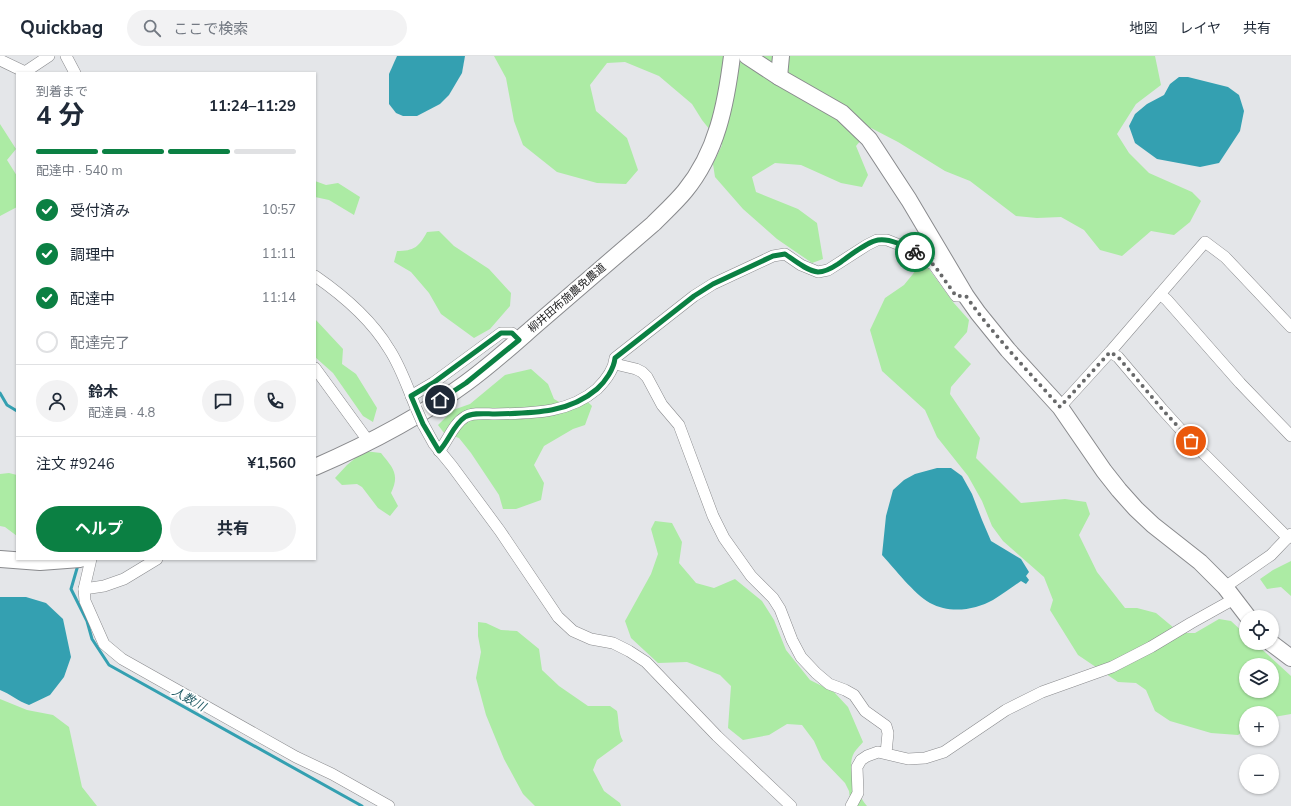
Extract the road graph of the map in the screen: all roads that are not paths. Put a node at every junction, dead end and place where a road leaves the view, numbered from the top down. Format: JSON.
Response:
{"nodes":[{"id":1,"x":49,"y":56,"type":"edge"},
{"id":2,"x":66,"y":56,"type":"edge"},
{"id":3,"x":732,"y":56,"type":"edge"},
{"id":4,"x":747,"y":56,"type":"edge"},
{"id":5,"x":781,"y":56,"type":"edge"},
{"id":6,"x":0,"y":60,"type":"edge"},
{"id":7,"x":74,"y":72,"type":"edge"},
{"id":8,"x":779,"y":77,"type":"junction"},
{"id":9,"x":316,"y":277,"type":"edge"},
{"id":10,"x":1160,"y":294,"type":"junction"},
{"id":11,"x":966,"y":296,"type":"junction"},
{"id":12,"x":1291,"y":327,"type":"edge"},
{"id":13,"x":519,"y":340,"type":"junction"},
{"id":14,"x":1110,"y":352,"type":"junction"},
{"id":15,"x":615,"y":364,"type":"junction"},
{"id":16,"x":316,"y":369,"type":"edge"},
{"id":17,"x":411,"y":396,"type":"junction"},
{"id":18,"x":1060,"y":407,"type":"junction"},
{"id":19,"x":1291,"y":436,"type":"edge"},
{"id":20,"x":370,"y":442,"type":"junction"},
{"id":21,"x":439,"y":451,"type":"junction"},
{"id":22,"x":316,"y":467,"type":"edge"},
{"id":23,"x":1289,"y":536,"type":"edge"},
{"id":24,"x":0,"y":559,"type":"edge"},
{"id":25,"x":68,"y":560,"type":"edge"},
{"id":26,"x":82,"y":560,"type":"edge"},
{"id":27,"x":155,"y":560,"type":"edge"},
{"id":28,"x":84,"y":589,"type":"junction"},
{"id":29,"x":1229,"y":593,"type":"junction"},
{"id":30,"x":1242,"y":610,"type":"edge"},
{"id":31,"x":1279,"y":649,"type":"edge"},
{"id":32,"x":1291,"y":658,"type":"edge"},
{"id":33,"x":886,"y":753,"type":"junction"},
{"id":34,"x":389,"y":806,"type":"edge"},
{"id":35,"x":791,"y":806,"type":"edge"},
{"id":36,"x":851,"y":806,"type":"edge"}],
"edges":[{"from":1,"to":6,"type":"street"},
{"from":2,"to":7,"type":"street"},
{"from":3,"to":13,"type":"street","name":"柳井田布施農免農道"},
{"from":4,"to":8,"type":"street"},
{"from":5,"to":8,"type":"street"},
{"from":8,"to":11,"type":"street"},
{"from":9,"to":17,"type":"street"},
{"from":10,"to":12,"type":"street"},
{"from":10,"to":14,"type":"street"},
{"from":10,"to":19,"type":"street"},
{"from":11,"to":15,"type":"street"},
{"from":11,"to":18,"type":"street"},
{"from":13,"to":17,"type":"street"},
{"from":13,"to":20,"type":"street","name":"柳井田布施農免農道"},
{"from":14,"to":18,"type":"street"},
{"from":14,"to":23,"type":"street"},
{"from":15,"to":21,"type":"street"},
{"from":15,"to":33,"type":"street"},
{"from":16,"to":20,"type":"street"},
{"from":17,"to":21,"type":"street","bridge":true},
{"from":18,"to":29,"type":"street"},
{"from":20,"to":22,"type":"street","name":"柳井田布施農免農道"},
{"from":21,"to":35,"type":"street"},
{"from":23,"to":29,"type":"street"},
{"from":24,"to":25,"type":"street"},
{"from":26,"to":28,"type":"street"},
{"from":27,"to":28,"type":"street"},
{"from":28,"to":34,"type":"street"},
{"from":29,"to":30,"type":"street"},
{"from":29,"to":33,"type":"street"},
{"from":31,"to":32,"type":"street"},
{"from":33,"to":36,"type":"street"}]}
